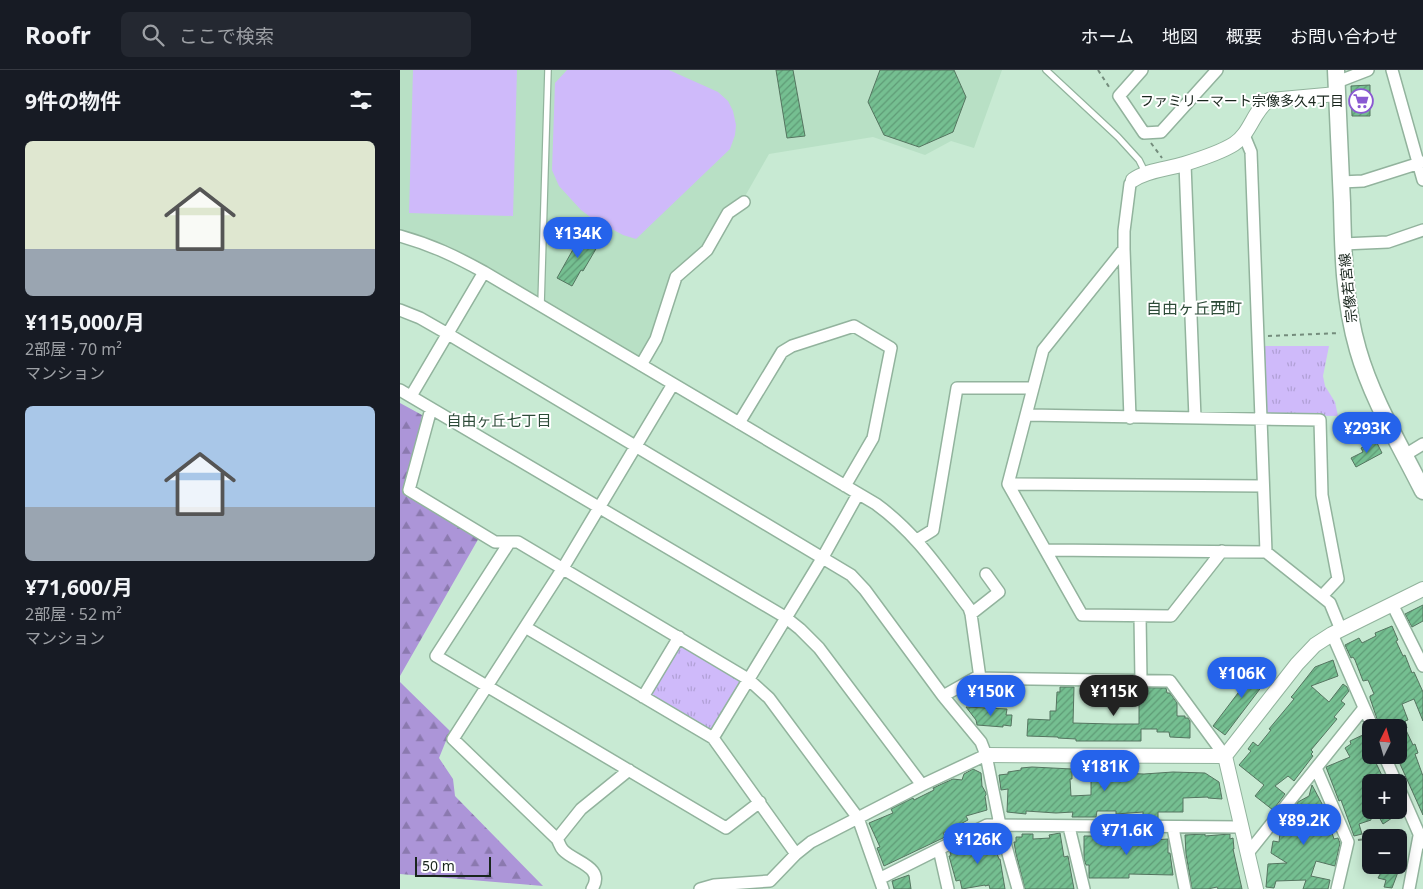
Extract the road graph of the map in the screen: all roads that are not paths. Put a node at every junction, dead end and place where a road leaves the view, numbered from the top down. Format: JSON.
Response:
{"nodes":[{"id":1,"x":548,"y":70,"type":"edge"},
{"id":2,"x":1046,"y":70,"type":"edge"},
{"id":3,"x":1142,"y":70,"type":"edge"},
{"id":4,"x":1217,"y":70,"type":"edge"},
{"id":5,"x":1368,"y":70,"type":"edge"},
{"id":6,"x":1392,"y":70,"type":"edge"},
{"id":7,"x":1337,"y":82,"type":"edge"},
{"id":8,"x":1244,"y":135,"type":"junction"},
{"id":9,"x":1421,"y":163,"type":"edge"},
{"id":10,"x":1185,"y":164,"type":"junction"},
{"id":11,"x":1139,"y":177,"type":"junction"},
{"id":12,"x":1423,"y":180,"type":"edge"},
{"id":13,"x":1341,"y":182,"type":"junction"},
{"id":14,"x":744,"y":202,"type":"dead end"},
{"id":15,"x":1423,"y":230,"type":"edge"},
{"id":16,"x":400,"y":236,"type":"edge"},
{"id":17,"x":1343,"y":244,"type":"junction"},
{"id":18,"x":1124,"y":248,"type":"junction"},
{"id":19,"x":484,"y":272,"type":"junction"},
{"id":20,"x":541,"y":306,"type":"junction"},
{"id":21,"x":400,"y":310,"type":"edge"},
{"id":22,"x":448,"y":334,"type":"junction"},
{"id":23,"x":641,"y":365,"type":"junction"},
{"id":24,"x":673,"y":384,"type":"junction"},
{"id":25,"x":1033,"y":388,"type":"junction"},
{"id":26,"x":400,"y":390,"type":"edge"},
{"id":27,"x":411,"y":396,"type":"junction"},
{"id":28,"x":432,"y":409,"type":"junction"},
{"id":29,"x":1026,"y":415,"type":"junction"},
{"id":30,"x":1130,"y":418,"type":"junction"},
{"id":31,"x":1195,"y":418,"type":"junction"},
{"id":32,"x":1262,"y":419,"type":"junction"},
{"id":33,"x":739,"y":423,"type":"junction"},
{"id":34,"x":1423,"y":444,"type":"edge"},
{"id":35,"x":636,"y":446,"type":"junction"},
{"id":36,"x":1405,"y":455,"type":"junction"},
{"id":37,"x":1008,"y":484,"type":"junction"},
{"id":38,"x":845,"y":486,"type":"junction"},
{"id":39,"x":1264,"y":486,"type":"junction"},
{"id":40,"x":1423,"y":491,"type":"edge"},
{"id":41,"x":858,"y":494,"type":"junction"},
{"id":42,"x":600,"y":508,"type":"junction"},
{"id":43,"x":917,"y":540,"type":"junction"},
{"id":44,"x":509,"y":543,"type":"junction"},
{"id":45,"x":1046,"y":550,"type":"junction"},
{"id":46,"x":1222,"y":551,"type":"junction"},
{"id":47,"x":1266,"y":552,"type":"junction"},
{"id":48,"x":822,"y":557,"type":"junction"},
{"id":49,"x":563,"y":568,"type":"junction"},
{"id":50,"x":986,"y":574,"type":"dead end"},
{"id":51,"x":1423,"y":589,"type":"edge"},
{"id":52,"x":1322,"y":596,"type":"junction"},
{"id":53,"x":1392,"y":604,"type":"junction"},
{"id":54,"x":972,"y":614,"type":"junction"},
{"id":55,"x":1140,"y":616,"type":"junction"},
{"id":56,"x":784,"y":618,"type":"junction"},
{"id":57,"x":525,"y":627,"type":"junction"},
{"id":58,"x":1336,"y":632,"type":"junction"},
{"id":59,"x":678,"y":637,"type":"junction"},
{"id":60,"x":1423,"y":666,"type":"edge"},
{"id":61,"x":980,"y":678,"type":"junction"},
{"id":62,"x":748,"y":679,"type":"junction"},
{"id":63,"x":1141,"y":680,"type":"junction"},
{"id":64,"x":487,"y":687,"type":"junction"},
{"id":65,"x":943,"y":696,"type":"junction"},
{"id":66,"x":643,"y":697,"type":"junction"},
{"id":67,"x":1364,"y":708,"type":"junction"},
{"id":68,"x":1368,"y":719,"type":"edge"},
{"id":69,"x":713,"y":738,"type":"junction"},
{"id":70,"x":986,"y":755,"type":"junction"},
{"id":71,"x":1225,"y":756,"type":"junction"},
{"id":72,"x":1316,"y":768,"type":"junction"},
{"id":73,"x":629,"y":770,"type":"junction"},
{"id":74,"x":922,"y":785,"type":"junction"},
{"id":75,"x":760,"y":802,"type":"junction"},
{"id":76,"x":1407,"y":807,"type":"edge"},
{"id":77,"x":858,"y":818,"type":"junction"},
{"id":78,"x":1000,"y":825,"type":"junction"},
{"id":79,"x":1069,"y":827,"type":"junction"},
{"id":80,"x":1173,"y":828,"type":"junction"},
{"id":81,"x":1242,"y":828,"type":"junction"},
{"id":82,"x":1420,"y":837,"type":"edge"},
{"id":83,"x":557,"y":839,"type":"junction"},
{"id":84,"x":939,"y":849,"type":"junction"},
{"id":85,"x":1248,"y":853,"type":"junction"},
{"id":86,"x":796,"y":854,"type":"junction"},
{"id":87,"x":882,"y":884,"type":"edge"},
{"id":88,"x":773,"y":885,"type":"edge"},
{"id":89,"x":592,"y":889,"type":"edge"},
{"id":90,"x":700,"y":889,"type":"edge"},
{"id":91,"x":948,"y":889,"type":"edge"},
{"id":92,"x":1018,"y":889,"type":"edge"},
{"id":93,"x":1084,"y":889,"type":"edge"},
{"id":94,"x":1185,"y":889,"type":"edge"},
{"id":95,"x":1256,"y":889,"type":"edge"},
{"id":96,"x":1337,"y":889,"type":"edge"},
{"id":97,"x":1408,"y":889,"type":"edge"}],
"edges":[{"from":1,"to":20,"type":"lane"},
{"from":2,"to":11,"type":"lane"},
{"from":3,"to":4,"type":"street"},
{"from":5,"to":7,"type":"street"},
{"from":6,"to":9,"type":"street"},
{"from":7,"to":8,"type":"street"},
{"from":7,"to":13,"type":"main road","name":"宗像若宮線"},
{"from":8,"to":10,"type":"street"},
{"from":8,"to":32,"type":"street"},
{"from":9,"to":12,"type":"street"},
{"from":9,"to":13,"type":"street"},
{"from":10,"to":11,"type":"street"},
{"from":10,"to":31,"type":"street"},
{"from":11,"to":18,"type":"street"},
{"from":13,"to":17,"type":"main road","name":"宗像若宮線"},
{"from":14,"to":23,"type":"street"},
{"from":15,"to":17,"type":"street"},
{"from":16,"to":19,"type":"street"},
{"from":17,"to":36,"type":"main road","name":"宗像若宮線"},
{"from":18,"to":25,"type":"street"},
{"from":18,"to":30,"type":"street"},
{"from":19,"to":20,"type":"street"},
{"from":19,"to":22,"type":"street"},
{"from":20,"to":23,"type":"street"},
{"from":21,"to":22,"type":"street"},
{"from":22,"to":27,"type":"street"},
{"from":22,"to":35,"type":"street"},
{"from":23,"to":24,"type":"street"},
{"from":24,"to":33,"type":"street"},
{"from":24,"to":35,"type":"street"},
{"from":25,"to":29,"type":"street"},
{"from":25,"to":43,"type":"street"},
{"from":26,"to":27,"type":"street"},
{"from":27,"to":28,"type":"street"},
{"from":28,"to":42,"type":"street"},
{"from":28,"to":44,"type":"street"},
{"from":29,"to":30,"type":"street"},
{"from":29,"to":37,"type":"street"},
{"from":30,"to":31,"type":"street"},
{"from":31,"to":32,"type":"street"},
{"from":32,"to":39,"type":"street"},
{"from":32,"to":52,"type":"street"},
{"from":33,"to":38,"type":"street"},
{"from":33,"to":38,"type":"street"},
{"from":34,"to":36,"type":"street"},
{"from":35,"to":42,"type":"street"},
{"from":35,"to":48,"type":"street"},
{"from":36,"to":40,"type":"main road","name":"宗像若宮線"},
{"from":37,"to":39,"type":"street"},
{"from":37,"to":45,"type":"street"},
{"from":38,"to":41,"type":"street"},
{"from":39,"to":47,"type":"street"},
{"from":41,"to":43,"type":"street"},
{"from":41,"to":48,"type":"street"},
{"from":42,"to":49,"type":"street"},
{"from":42,"to":56,"type":"street"},
{"from":43,"to":54,"type":"street"},
{"from":44,"to":49,"type":"street"},
{"from":44,"to":64,"type":"street"},
{"from":45,"to":46,"type":"street"},
{"from":45,"to":55,"type":"street"},
{"from":46,"to":47,"type":"street"},
{"from":46,"to":55,"type":"street"},
{"from":47,"to":52,"type":"street"},
{"from":48,"to":56,"type":"street"},
{"from":48,"to":65,"type":"street"},
{"from":49,"to":57,"type":"street"},
{"from":49,"to":59,"type":"street"},
{"from":50,"to":54,"type":"street"},
{"from":51,"to":53,"type":"street"},
{"from":52,"to":58,"type":"street"},
{"from":53,"to":58,"type":"street"},
{"from":53,"to":60,"type":"street"},
{"from":54,"to":61,"type":"street"},
{"from":55,"to":63,"type":"street"},
{"from":56,"to":62,"type":"street"},
{"from":56,"to":74,"type":"street"},
{"from":57,"to":64,"type":"street"},
{"from":57,"to":66,"type":"street"},
{"from":58,"to":67,"type":"street"},
{"from":58,"to":71,"type":"street"},
{"from":59,"to":62,"type":"street"},
{"from":59,"to":66,"type":"street"},
{"from":61,"to":63,"type":"street"},
{"from":61,"to":65,"type":"street"},
{"from":62,"to":69,"type":"street"},
{"from":62,"to":77,"type":"street"},
{"from":63,"to":71,"type":"street"},
{"from":64,"to":73,"type":"street"},
{"from":64,"to":83,"type":"street"},
{"from":65,"to":70,"type":"street"},
{"from":66,"to":69,"type":"street"},
{"from":67,"to":68,"type":"street"},
{"from":67,"to":72,"type":"street"},
{"from":69,"to":75,"type":"street"},
{"from":70,"to":71,"type":"street"},
{"from":70,"to":74,"type":"street"},
{"from":70,"to":78,"type":"street"},
{"from":71,"to":81,"type":"street"},
{"from":72,"to":85,"type":"street"},
{"from":72,"to":96,"type":"street"},
{"from":73,"to":75,"type":"street"},
{"from":73,"to":83,"type":"street"},
{"from":74,"to":77,"type":"street"},
{"from":75,"to":86,"type":"street"},
{"from":76,"to":82,"type":"street"},
{"from":77,"to":86,"type":"street"},
{"from":77,"to":87,"type":"street"},
{"from":78,"to":79,"type":"street"},
{"from":78,"to":84,"type":"street"},
{"from":78,"to":92,"type":"street"},
{"from":79,"to":80,"type":"street"},
{"from":79,"to":93,"type":"street"},
{"from":80,"to":81,"type":"street"},
{"from":80,"to":94,"type":"street"},
{"from":81,"to":85,"type":"street"},
{"from":82,"to":97,"type":"street"},
{"from":83,"to":89,"type":"street"},
{"from":84,"to":87,"type":"street"},
{"from":84,"to":91,"type":"street"},
{"from":85,"to":95,"type":"street"},
{"from":86,"to":88,"type":"street"},
{"from":88,"to":90,"type":"street"}]}
